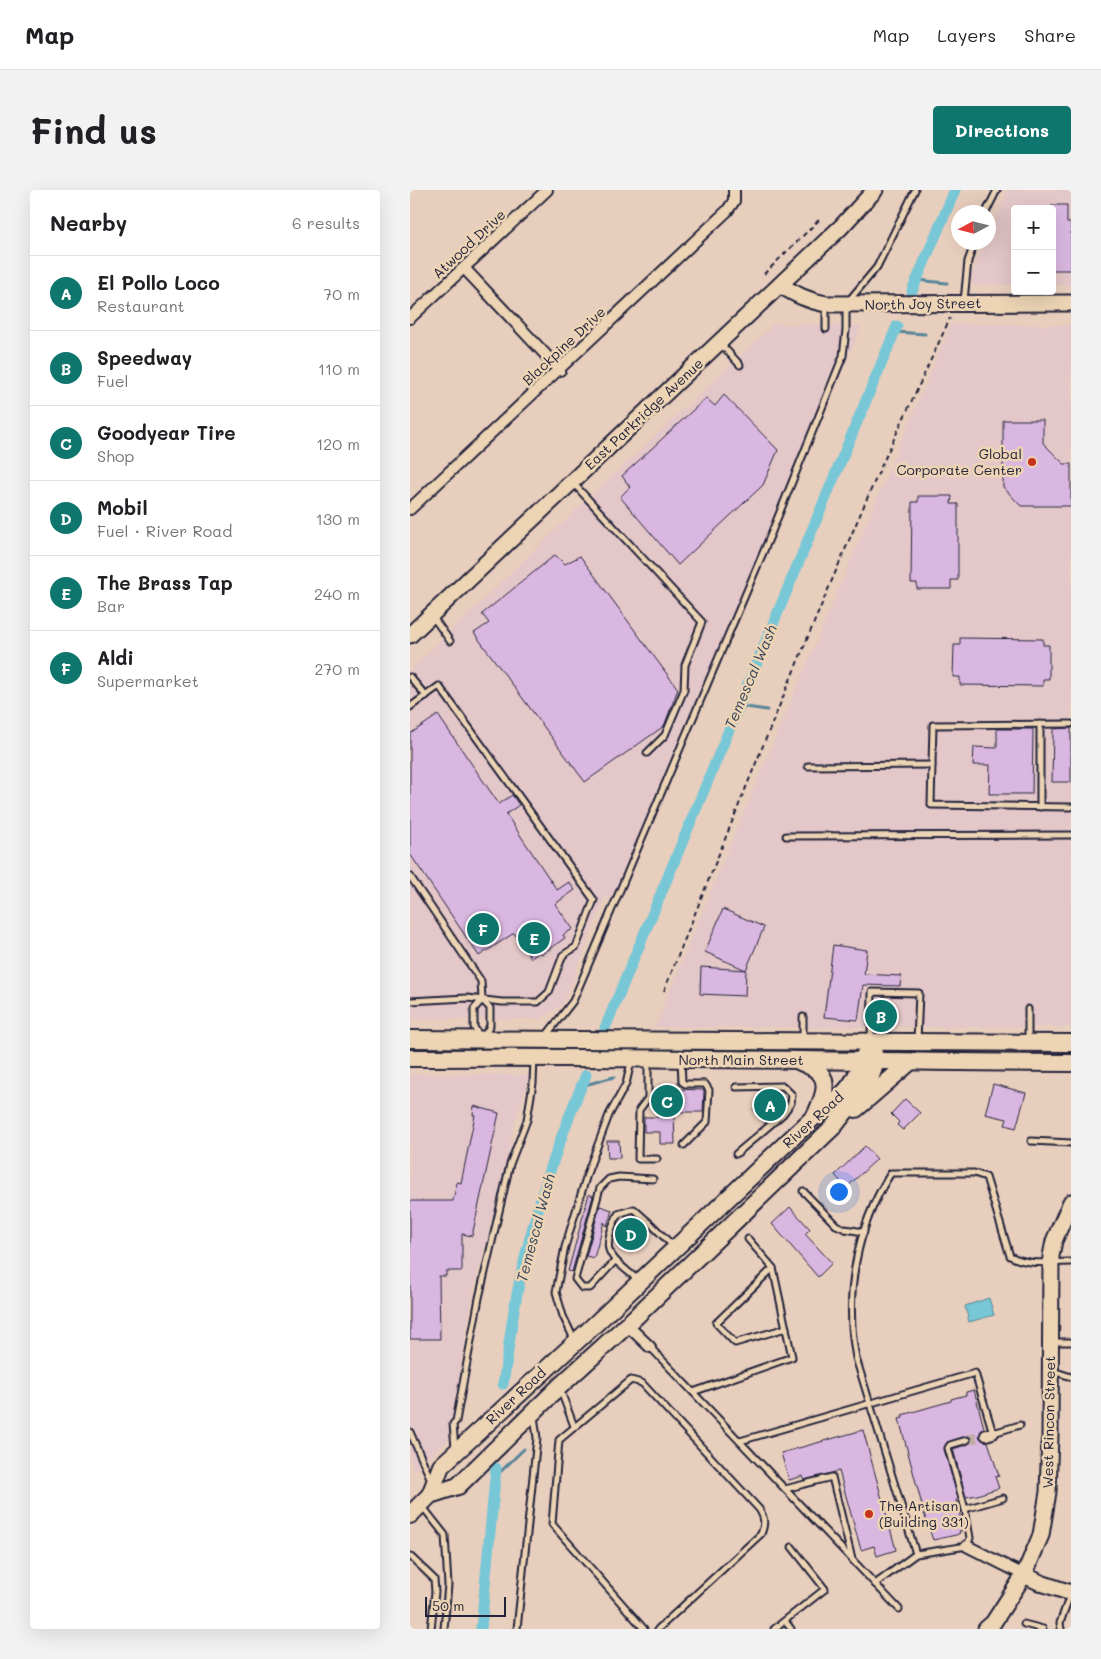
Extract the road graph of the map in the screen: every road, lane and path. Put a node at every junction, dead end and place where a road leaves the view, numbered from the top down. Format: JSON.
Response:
{"nodes":[{"id":1,"x":547,"y":190,"type":"edge"},
{"id":2,"x":734,"y":190,"type":"edge"},
{"id":3,"x":875,"y":190,"type":"edge"},
{"id":4,"x":915,"y":190,"type":"edge"},
{"id":5,"x":996,"y":190,"type":"edge"},
{"id":6,"x":989,"y":205,"type":"edge"},
{"id":7,"x":820,"y":219,"type":"dead end"},
{"id":8,"x":972,"y":250,"type":"edge"},
{"id":9,"x":464,"y":268,"type":"junction"},
{"id":10,"x":764,"y":274,"type":"dead end"},
{"id":11,"x":780,"y":284,"type":"junction"},
{"id":12,"x":1071,"y":303,"type":"edge"},
{"id":13,"x":826,"y":304,"type":"junction"},
{"id":14,"x":846,"y":304,"type":"junction"},
{"id":15,"x":964,"y":304,"type":"junction"},
{"id":16,"x":948,"y":311,"type":"junction"},
{"id":17,"x":410,"y":318,"type":"edge"},
{"id":18,"x":826,"y":329,"type":"dead end"},
{"id":19,"x":719,"y":343,"type":"junction"},
{"id":20,"x":740,"y":365,"type":"dead end"},
{"id":21,"x":560,"y":370,"type":"junction"},
{"id":22,"x":572,"y":481,"type":"junction"},
{"id":23,"x":410,"y":509,"type":"edge"},
{"id":24,"x":431,"y":615,"type":"junction"},
{"id":25,"x":410,"y":634,"type":"edge"},
{"id":26,"x":450,"y":641,"type":"dead end"},
{"id":27,"x":410,"y":677,"type":"edge"},
{"id":28,"x":426,"y":696,"type":"junction"},
{"id":29,"x":410,"y":708,"type":"edge"},
{"id":30,"x":1040,"y":724,"type":"junction"},
{"id":31,"x":1071,"y":724,"type":"edge"},
{"id":32,"x":647,"y":753,"type":"dead end"},
{"id":33,"x":932,"y":764,"type":"junction"},
{"id":34,"x":808,"y":766,"type":"dead end"},
{"id":35,"x":1040,"y":807,"type":"junction"},
{"id":36,"x":1071,"y":807,"type":"edge"},
{"id":37,"x":1071,"y":835,"type":"edge"},
{"id":38,"x":786,"y":836,"type":"dead end"},
{"id":39,"x":410,"y":876,"type":"edge"},
{"id":40,"x":664,"y":991,"type":"dead end"},
{"id":41,"x":482,"y":1000,"type":"junction"},
{"id":42,"x":410,"y":1001,"type":"edge"},
{"id":43,"x":1028,"y":1009,"type":"dead end"},
{"id":44,"x":803,"y":1017,"type":"dead end"},
{"id":45,"x":410,"y":1039,"type":"edge"},
{"id":46,"x":482,"y":1039,"type":"junction"},
{"id":47,"x":545,"y":1039,"type":"junction"},
{"id":48,"x":803,"y":1041,"type":"junction"},
{"id":49,"x":871,"y":1041,"type":"junction"},
{"id":50,"x":917,"y":1042,"type":"junction"},
{"id":51,"x":1028,"y":1043,"type":"junction"},
{"id":52,"x":1071,"y":1043,"type":"edge"},
{"id":53,"x":482,"y":1057,"type":"junction"},
{"id":54,"x":410,"y":1058,"type":"edge"},
{"id":55,"x":541,"y":1059,"type":"junction"},
{"id":56,"x":639,"y":1059,"type":"junction"},
{"id":57,"x":795,"y":1059,"type":"junction"},
{"id":58,"x":682,"y":1060,"type":"junction"},
{"id":59,"x":869,"y":1061,"type":"junction"},
{"id":60,"x":910,"y":1062,"type":"junction"},
{"id":61,"x":1071,"y":1063,"type":"edge"},
{"id":62,"x":736,"y":1087,"type":"dead end"},
{"id":63,"x":815,"y":1116,"type":"junction"},
{"id":64,"x":834,"y":1126,"type":"junction"},
{"id":65,"x":1031,"y":1141,"type":"dead end"},
{"id":66,"x":1071,"y":1143,"type":"edge"},
{"id":67,"x":684,"y":1144,"type":"dead end"},
{"id":68,"x":736,"y":1154,"type":"dead end"},
{"id":69,"x":657,"y":1160,"type":"dead end"},
{"id":70,"x":653,"y":1179,"type":"dead end"},
{"id":71,"x":803,"y":1191,"type":"dead end"},
{"id":72,"x":1071,"y":1202,"type":"edge"},
{"id":73,"x":708,"y":1218,"type":"junction"},
{"id":74,"x":864,"y":1232,"type":"junction"},
{"id":75,"x":748,"y":1240,"type":"dead end"},
{"id":76,"x":675,"y":1248,"type":"junction"},
{"id":77,"x":615,"y":1261,"type":"junction"},
{"id":78,"x":1051,"y":1262,"type":"junction"},
{"id":79,"x":1071,"y":1262,"type":"edge"},
{"id":80,"x":773,"y":1268,"type":"junction"},
{"id":81,"x":640,"y":1281,"type":"junction"},
{"id":82,"x":627,"y":1326,"type":"junction"},
{"id":83,"x":786,"y":1328,"type":"junction"},
{"id":84,"x":590,"y":1329,"type":"junction"},
{"id":85,"x":576,"y":1342,"type":"junction"},
{"id":86,"x":1051,"y":1342,"type":"junction"},
{"id":87,"x":1071,"y":1342,"type":"edge"},
{"id":88,"x":650,"y":1347,"type":"joint"},
{"id":89,"x":1051,"y":1370,"type":"junction"},
{"id":90,"x":1071,"y":1377,"type":"edge"},
{"id":91,"x":559,"y":1387,"type":"junction"},
{"id":92,"x":693,"y":1392,"type":"junction"},
{"id":93,"x":870,"y":1403,"type":"junction"},
{"id":94,"x":539,"y":1407,"type":"junction"},
{"id":95,"x":1020,"y":1425,"type":"dead end"},
{"id":96,"x":574,"y":1426,"type":"junction"},
{"id":97,"x":410,"y":1432,"type":"edge"},
{"id":98,"x":967,"y":1440,"type":"tunnel mouth"},
{"id":99,"x":740,"y":1441,"type":"junction"},
{"id":100,"x":457,"y":1452,"type":"junction"},
{"id":101,"x":786,"y":1489,"type":"junction"},
{"id":102,"x":1003,"y":1498,"type":"dead end"},
{"id":103,"x":424,"y":1500,"type":"edge"},
{"id":104,"x":965,"y":1509,"type":"junction"},
{"id":105,"x":967,"y":1546,"type":"junction"},
{"id":106,"x":792,"y":1547,"type":"dead end"},
{"id":107,"x":916,"y":1554,"type":"junction"},
{"id":108,"x":411,"y":1559,"type":"edge"},
{"id":109,"x":852,"y":1560,"type":"junction"},
{"id":110,"x":1024,"y":1575,"type":"junction"},
{"id":111,"x":876,"y":1584,"type":"junction"},
{"id":112,"x":1071,"y":1593,"type":"edge"},
{"id":113,"x":899,"y":1609,"type":"dead end"},
{"id":114,"x":785,"y":1621,"type":"junction"},
{"id":115,"x":1024,"y":1624,"type":"dead end"},
{"id":116,"x":431,"y":1629,"type":"edge"},
{"id":117,"x":444,"y":1629,"type":"edge"},
{"id":118,"x":517,"y":1629,"type":"edge"},
{"id":119,"x":644,"y":1629,"type":"edge"},
{"id":120,"x":658,"y":1629,"type":"edge"},
{"id":121,"x":774,"y":1629,"type":"edge"},
{"id":122,"x":791,"y":1629,"type":"edge"},
{"id":123,"x":986,"y":1629,"type":"edge"},
{"id":124,"x":1044,"y":1629,"type":"edge"},
{"id":125,"x":1061,"y":1629,"type":"edge"}],
"edges":[{"from":1,"to":9,"type":"street","name":"Atwood Drive"},
{"from":2,"to":21,"type":"street","name":"Blackpine Drive"},
{"from":3,"to":11,"type":"street","name":"East Parkridge Avenue"},
{"from":4,"to":14,"type":"lane"},
{"from":5,"to":6,"type":"lane"},
{"from":7,"to":10,"type":"path"},
{"from":8,"to":15,"type":"lane"},
{"from":9,"to":17,"type":"street","name":"Atwood Drive"},
{"from":9,"to":21,"type":"street"},
{"from":11,"to":13,"type":"street","name":"North Joy Street"},
{"from":11,"to":19,"type":"street","name":"East Parkridge Avenue"},
{"from":12,"to":15,"type":"street","name":"North Joy Street"},
{"from":13,"to":14,"type":"street","name":"North Joy Street"},
{"from":13,"to":18,"type":"lane"},
{"from":14,"to":16,"type":"street","name":"North Joy Street"},
{"from":14,"to":47,"type":"lane"},
{"from":15,"to":16,"type":"street","name":"North Joy Street"},
{"from":16,"to":40,"type":"path"},
{"from":19,"to":20,"type":"lane"},
{"from":19,"to":22,"type":"street","name":"East Parkridge Avenue"},
{"from":21,"to":23,"type":"street","name":"Blackpine Drive"},
{"from":22,"to":24,"type":"street","name":"East Parkridge Avenue"},
{"from":22,"to":32,"type":"lane"},
{"from":24,"to":25,"type":"street","name":"East Parkridge Avenue"},
{"from":24,"to":26,"type":"lane"},
{"from":27,"to":28,"type":"lane"},
{"from":28,"to":29,"type":"lane"},
{"from":28,"to":41,"type":"lane"},
{"from":30,"to":31,"type":"lane"},
{"from":30,"to":33,"type":"lane"},
{"from":30,"to":35,"type":"lane"},
{"from":33,"to":34,"type":"lane"},
{"from":33,"to":35,"type":"lane"},
{"from":35,"to":36,"type":"lane"},
{"from":37,"to":38,"type":"lane"},
{"from":39,"to":41,"type":"lane"},
{"from":41,"to":42,"type":"lane"},
{"from":41,"to":46,"type":"lane"},
{"from":41,"to":46,"type":"lane"},
{"from":43,"to":51,"type":"lane"},
{"from":44,"to":48,"type":"lane"},
{"from":45,"to":46,"type":"main road","name":"North Main Street"},
{"from":46,"to":47,"type":"main road","name":"North Main Street"},
{"from":46,"to":53,"type":"lane"},
{"from":47,"to":48,"type":"main road","name":"North Main Street"},
{"from":48,"to":49,"type":"main road","name":"North Main Street"},
{"from":49,"to":50,"type":"main road","name":"North Main Street"},
{"from":49,"to":50,"type":"lane"},
{"from":49,"to":59,"type":"main road","name":"River Road"},
{"from":50,"to":51,"type":"main road","name":"North Main Street"},
{"from":51,"to":52,"type":"main road","name":"North Main Street"},
{"from":53,"to":54,"type":"main road","name":"North Main Street"},
{"from":53,"to":55,"type":"main road","name":"North Main Street"},
{"from":55,"to":56,"type":"main road","name":"North Main Street"},
{"from":55,"to":100,"type":"lane"},
{"from":56,"to":58,"type":"main road","name":"North Main Street"},
{"from":56,"to":69,"type":"lane"},
{"from":56,"to":85,"type":"lane"},
{"from":57,"to":58,"type":"main road","name":"North Main Street"},
{"from":57,"to":59,"type":"main road","name":"North Main Street"},
{"from":57,"to":63,"type":"main road"},
{"from":58,"to":67,"type":"lane"},
{"from":59,"to":60,"type":"main road","name":"North Main Street"},
{"from":59,"to":63,"type":"main road","name":"River Road"},
{"from":59,"to":64,"type":"main road","name":"River Road"},
{"from":60,"to":61,"type":"main road","name":"North Main Street"},
{"from":60,"to":64,"type":"main road"},
{"from":62,"to":68,"type":"lane"},
{"from":63,"to":73,"type":"main road","name":"River Road"},
{"from":64,"to":82,"type":"main road","name":"River Road"},
{"from":65,"to":66,"type":"lane"},
{"from":70,"to":77,"type":"lane"},
{"from":71,"to":74,"type":"lane"},
{"from":72,"to":78,"type":"street","name":"West Rincon Street"},
{"from":73,"to":76,"type":"main road","name":"River Road"},
{"from":73,"to":82,"type":"main road"},
{"from":74,"to":78,"type":"lane"},
{"from":74,"to":93,"type":"lane"},
{"from":75,"to":80,"type":"lane"},
{"from":76,"to":77,"type":"lane"},
{"from":76,"to":81,"type":"main road","name":"River Road"},
{"from":77,"to":81,"type":"lane"},
{"from":78,"to":79,"type":"lane"},
{"from":78,"to":86,"type":"street","name":"West Rincon Street"},
{"from":80,"to":83,"type":"lane"},
{"from":80,"to":83,"type":"lane"},
{"from":81,"to":84,"type":"main road","name":"River Road"},
{"from":82,"to":88,"type":"street"},
{"from":82,"to":91,"type":"main road","name":"River Road"},
{"from":83,"to":92,"type":"lane"},
{"from":84,"to":85,"type":"main road","name":"River Road"},
{"from":84,"to":91,"type":"main road"},
{"from":85,"to":100,"type":"main road","name":"River Road"},
{"from":86,"to":87,"type":"lane"},
{"from":86,"to":89,"type":"street","name":"West Rincon Street"},
{"from":88,"to":92,"type":"lane"},
{"from":89,"to":90,"type":"lane"},
{"from":89,"to":110,"type":"street","name":"West Rincon Street"},
{"from":91,"to":94,"type":"main road","name":"River Road"},
{"from":91,"to":96,"type":"lane"},
{"from":92,"to":99,"type":"lane"},
{"from":93,"to":95,"type":"lane"},
{"from":93,"to":99,"type":"lane"},
{"from":93,"to":107,"type":"lane"},
{"from":94,"to":103,"type":"main road","name":"River Road"},
{"from":94,"to":118,"type":"lane"},
{"from":96,"to":119,"type":"lane"},
{"from":96,"to":120,"type":"lane"},
{"from":97,"to":103,"type":"lane"},
{"from":98,"to":104,"type":"lane"},
{"from":99,"to":101,"type":"lane"},
{"from":100,"to":103,"type":"main road","name":"River Road"},
{"from":101,"to":109,"type":"lane"},
{"from":101,"to":109,"type":"lane"},
{"from":102,"to":104,"type":"lane"},
{"from":103,"to":117,"type":"lane"},
{"from":104,"to":105,"type":"lane"},
{"from":105,"to":107,"type":"lane"},
{"from":105,"to":110,"type":"street"},
{"from":106,"to":114,"type":"lane"},
{"from":107,"to":111,"type":"lane"},
{"from":108,"to":116,"type":"lane"},
{"from":109,"to":111,"type":"lane"},
{"from":110,"to":112,"type":"street"},
{"from":110,"to":123,"type":"street","name":"West Rincon Street"},
{"from":111,"to":113,"type":"lane"},
{"from":112,"to":125,"type":"lane"},
{"from":114,"to":121,"type":"lane"},
{"from":114,"to":122,"type":"lane"},
{"from":115,"to":124,"type":"lane"}]}
